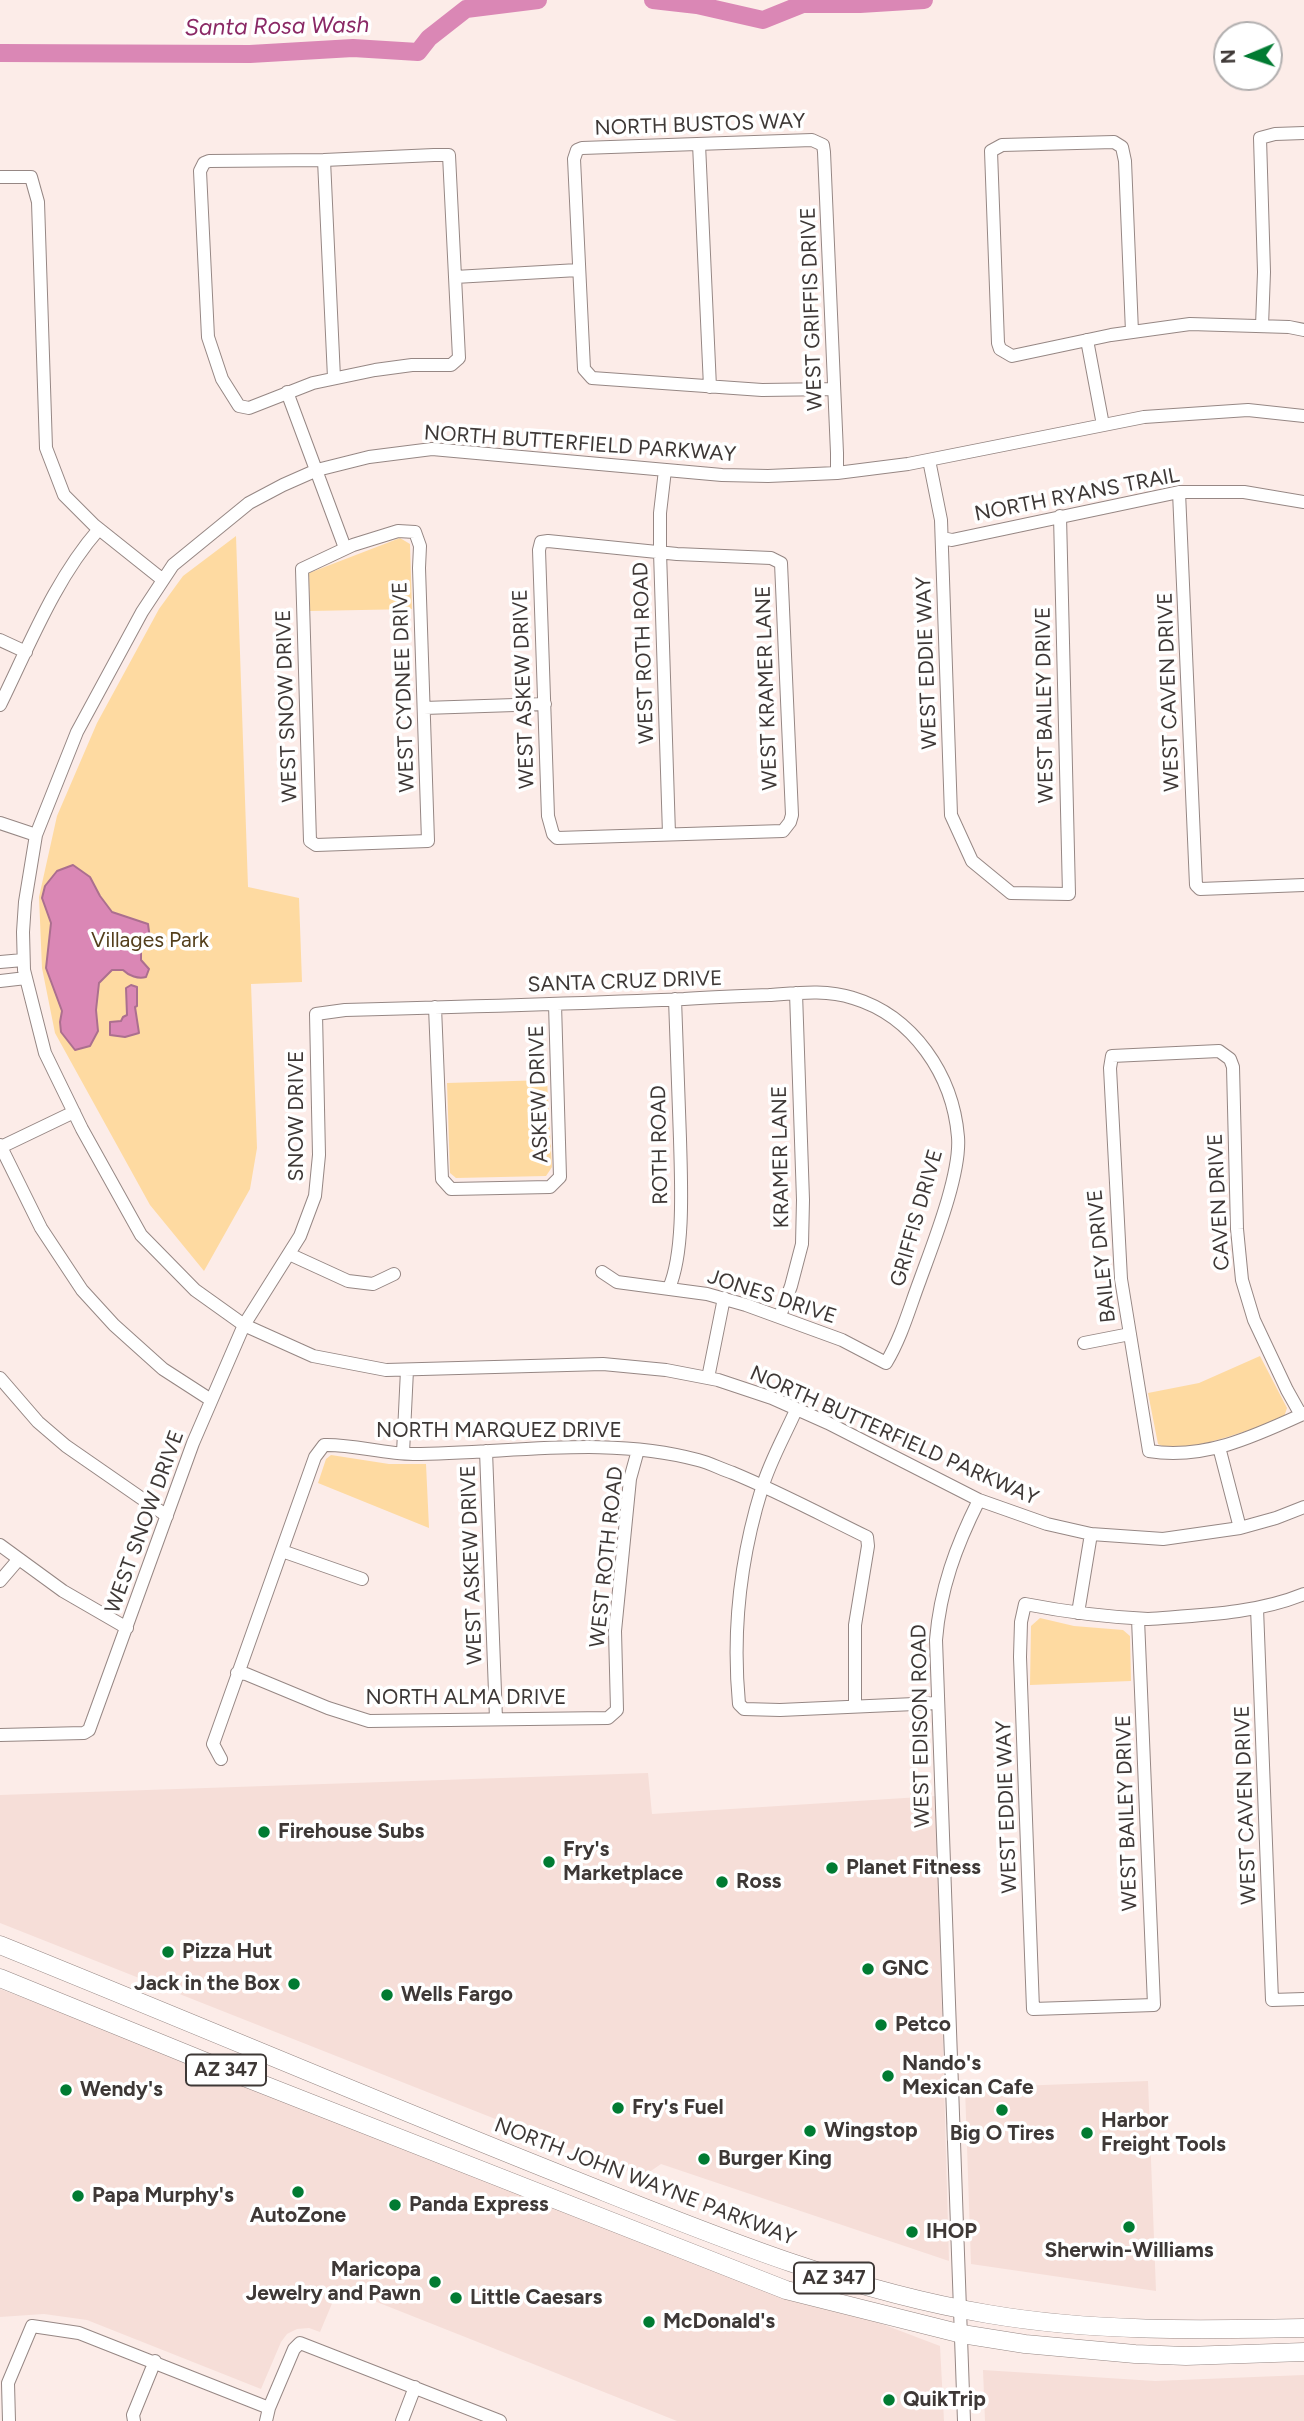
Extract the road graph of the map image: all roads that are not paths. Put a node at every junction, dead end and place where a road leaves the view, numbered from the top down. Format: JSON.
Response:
{"nodes":[{"id":1,"x":1304,"y":133,"type":"edge"},
{"id":2,"x":699,"y":144,"type":"junction"},
{"id":3,"x":823,"y":145,"type":"joint"},
{"id":4,"x":324,"y":160,"type":"junction"},
{"id":5,"x":0,"y":177,"type":"edge"},
{"id":6,"x":578,"y":270,"type":"junction"},
{"id":7,"x":455,"y":277,"type":"junction"},
{"id":8,"x":1262,"y":326,"type":"junction"},
{"id":9,"x":1304,"y":330,"type":"edge"},
{"id":10,"x":1132,"y":332,"type":"junction"},
{"id":11,"x":1087,"y":340,"type":"junction"},
{"id":12,"x":334,"y":378,"type":"junction"},
{"id":13,"x":710,"y":387,"type":"junction"},
{"id":14,"x":834,"y":389,"type":"junction"},
{"id":15,"x":287,"y":392,"type":"junction"},
{"id":16,"x":1304,"y":416,"type":"edge"},
{"id":17,"x":1103,"y":425,"type":"junction"},
{"id":18,"x":929,"y":460,"type":"junction"},
{"id":19,"x":317,"y":470,"type":"junction"},
{"id":20,"x":665,"y":470,"type":"junction"},
{"id":21,"x":837,"y":472,"type":"junction"},
{"id":22,"x":1179,"y":492,"type":"junction"},
{"id":23,"x":1304,"y":502,"type":"edge"},
{"id":24,"x":1060,"y":516,"type":"junction"},
{"id":25,"x":99,"y":529,"type":"junction"},
{"id":26,"x":942,"y":538,"type":"junction"},
{"id":27,"x":345,"y":548,"type":"junction"},
{"id":28,"x":660,"y":552,"type":"junction"},
{"id":29,"x":163,"y":580,"type":"junction"},
{"id":30,"x":0,"y":640,"type":"edge"},
{"id":31,"x":26,"y":652,"type":"junction"},
{"id":32,"x":545,"y":704,"type":"junction"},
{"id":33,"x":0,"y":705,"type":"edge"},
{"id":34,"x":424,"y":708,"type":"junction"},
{"id":35,"x":0,"y":824,"type":"edge"},
{"id":36,"x":669,"y":834,"type":"junction"},
{"id":37,"x":36,"y":835,"type":"junction"},
{"id":38,"x":428,"y":841,"type":"joint"},
{"id":39,"x":972,"y":861,"type":"joint"},
{"id":40,"x":1304,"y":885,"type":"edge"},
{"id":41,"x":23,"y":960,"type":"junction"},
{"id":42,"x":0,"y":962,"type":"edge"},
{"id":43,"x":26,"y":978,"type":"junction"},
{"id":44,"x":0,"y":981,"type":"edge"},
{"id":45,"x":796,"y":993,"type":"junction"},
{"id":46,"x":675,"y":999,"type":"junction"},
{"id":47,"x":555,"y":1004,"type":"junction"},
{"id":48,"x":435,"y":1007,"type":"junction"},
{"id":49,"x":316,"y":1014,"type":"joint"},
{"id":50,"x":922,"y":1043,"type":"joint"},
{"id":51,"x":1230,"y":1059,"type":"joint"},
{"id":52,"x":74,"y":1112,"type":"junction"},
{"id":53,"x":0,"y":1146,"type":"edge"},
{"id":54,"x":289,"y":1254,"type":"junction"},
{"id":55,"x":602,"y":1272,"type":"dead end"},
{"id":56,"x":394,"y":1274,"type":"dead end"},
{"id":57,"x":668,"y":1288,"type":"junction"},
{"id":58,"x":724,"y":1298,"type":"junction"},
{"id":59,"x":779,"y":1315,"type":"junction"},
{"id":60,"x":244,"y":1325,"type":"junction"},
{"id":61,"x":1130,"y":1334,"type":"junction"},
{"id":62,"x":1084,"y":1343,"type":"dead end"},
{"id":63,"x":886,"y":1363,"type":"joint"},
{"id":64,"x":407,"y":1370,"type":"junction"},
{"id":65,"x":0,"y":1378,"type":"edge"},
{"id":66,"x":708,"y":1378,"type":"junction"},
{"id":67,"x":211,"y":1400,"type":"junction"},
{"id":68,"x":796,"y":1409,"type":"junction"},
{"id":69,"x":1303,"y":1414,"type":"edge"},
{"id":70,"x":1219,"y":1447,"type":"junction"},
{"id":71,"x":638,"y":1450,"type":"junction"},
{"id":72,"x":486,"y":1451,"type":"junction"},
{"id":73,"x":403,"y":1453,"type":"junction"},
{"id":74,"x":762,"y":1485,"type":"junction"},
{"id":75,"x":979,"y":1500,"type":"junction"},
{"id":76,"x":1304,"y":1507,"type":"edge"},
{"id":77,"x":167,"y":1516,"type":"junction"},
{"id":78,"x":1240,"y":1528,"type":"junction"},
{"id":79,"x":1091,"y":1534,"type":"junction"},
{"id":80,"x":0,"y":1545,"type":"edge"},
{"id":81,"x":282,"y":1551,"type":"junction"},
{"id":82,"x":18,"y":1560,"type":"junction"},
{"id":83,"x":362,"y":1579,"type":"dead end"},
{"id":84,"x":0,"y":1581,"type":"edge"},
{"id":85,"x":1304,"y":1594,"type":"edge"},
{"id":86,"x":1257,"y":1608,"type":"junction"},
{"id":87,"x":1078,"y":1613,"type":"junction"},
{"id":88,"x":1138,"y":1619,"type":"junction"},
{"id":89,"x":127,"y":1628,"type":"junction"},
{"id":90,"x":237,"y":1673,"type":"junction"},
{"id":91,"x":937,"y":1703,"type":"junction"},
{"id":92,"x":855,"y":1706,"type":"junction"},
{"id":93,"x":617,"y":1710,"type":"joint"},
{"id":94,"x":496,"y":1719,"type":"junction"},
{"id":95,"x":0,"y":1735,"type":"edge"},
{"id":96,"x":221,"y":1759,"type":"dead end"},
{"id":97,"x":0,"y":1945,"type":"edge"},
{"id":98,"x":0,"y":1979,"type":"edge"},
{"id":99,"x":1304,"y":1999,"type":"edge"},
{"id":100,"x":1154,"y":2005,"type":"joint"},
{"id":101,"x":241,"y":2046,"type":"junction"},
{"id":102,"x":172,"y":2047,"type":"junction"},
{"id":103,"x":961,"y":2309,"type":"junction"},
{"id":104,"x":1304,"y":2328,"type":"edge"},
{"id":105,"x":962,"y":2334,"type":"junction"},
{"id":106,"x":1302,"y":2351,"type":"edge"},
{"id":107,"x":155,"y":2361,"type":"junction"},
{"id":108,"x":4,"y":2383,"type":"edge"},
{"id":109,"x":415,"y":2387,"type":"junction"},
{"id":110,"x":267,"y":2414,"type":"edge"},
{"id":111,"x":9,"y":2421,"type":"edge"},
{"id":112,"x":134,"y":2421,"type":"edge"},
{"id":113,"x":402,"y":2421,"type":"edge"},
{"id":114,"x":500,"y":2421,"type":"edge"},
{"id":115,"x":964,"y":2421,"type":"edge"}],
"edges":[{"from":1,"to":8,"type":"street"},
{"from":2,"to":3,"type":"street","name":"NORTH BUSTOS WAY"},
{"from":2,"to":6,"type":"street","name":"NORTH BUSTOS WAY"},
{"from":2,"to":13,"type":"street"},
{"from":3,"to":14,"type":"street","name":"WEST GRIFFIS DRIVE"},
{"from":4,"to":7,"type":"street"},
{"from":4,"to":12,"type":"street"},
{"from":4,"to":15,"type":"street"},
{"from":5,"to":25,"type":"street"},
{"from":6,"to":7,"type":"street"},
{"from":6,"to":13,"type":"street"},
{"from":7,"to":12,"type":"street"},
{"from":8,"to":9,"type":"street"},
{"from":8,"to":10,"type":"street"},
{"from":10,"to":11,"type":"street"},
{"from":10,"to":11,"type":"street"},
{"from":11,"to":17,"type":"street"},
{"from":12,"to":15,"type":"street"},
{"from":13,"to":14,"type":"street"},
{"from":14,"to":21,"type":"street","name":"WEST GRIFFIS DRIVE"},
{"from":15,"to":19,"type":"street"},
{"from":16,"to":17,"type":"street","name":"NORTH BUTTERFIELD PARKWAY"},
{"from":17,"to":18,"type":"street","name":"NORTH BUTTERFIELD PARKWAY"},
{"from":18,"to":21,"type":"street","name":"NORTH BUTTERFIELD PARKWAY"},
{"from":18,"to":26,"type":"street","name":"WEST EDDIE WAY"},
{"from":19,"to":20,"type":"street","name":"NORTH BUTTERFIELD PARKWAY"},
{"from":19,"to":27,"type":"street"},
{"from":19,"to":29,"type":"street","name":"NORTH BUTTERFIELD PARKWAY"},
{"from":20,"to":21,"type":"street","name":"NORTH BUTTERFIELD PARKWAY"},
{"from":20,"to":28,"type":"street","name":"WEST ROTH ROAD"},
{"from":22,"to":23,"type":"street","name":"NORTH RYANS TRAIL"},
{"from":22,"to":24,"type":"street","name":"NORTH RYANS TRAIL"},
{"from":22,"to":40,"type":"street","name":"WEST CAVEN DRIVE"},
{"from":24,"to":26,"type":"street","name":"NORTH RYANS TRAIL"},
{"from":24,"to":39,"type":"street","name":"WEST BAILEY DRIVE"},
{"from":25,"to":29,"type":"street"},
{"from":25,"to":31,"type":"street"},
{"from":26,"to":39,"type":"street","name":"WEST EDDIE WAY"},
{"from":27,"to":34,"type":"street","name":"WEST CYDNEE DRIVE"},
{"from":27,"to":38,"type":"street","name":"WEST SNOW DRIVE"},
{"from":28,"to":32,"type":"street","name":"WEST ASKEW DRIVE"},
{"from":28,"to":36,"type":"street","name":"WEST ROTH ROAD"},
{"from":28,"to":36,"type":"street","name":"WEST KRAMER LANE"},
{"from":29,"to":37,"type":"street","name":"NORTH BUTTERFIELD PARKWAY"},
{"from":30,"to":31,"type":"street"},
{"from":31,"to":33,"type":"street"},
{"from":32,"to":34,"type":"street"},
{"from":32,"to":36,"type":"street","name":"WEST ASKEW DRIVE"},
{"from":34,"to":38,"type":"street","name":"WEST CYDNEE DRIVE"},
{"from":35,"to":37,"type":"street"},
{"from":37,"to":41,"type":"street","name":"NORTH BUTTERFIELD PARKWAY"},
{"from":41,"to":42,"type":"street"},
{"from":41,"to":43,"type":"street","name":"NORTH BUTTERFIELD PARKWAY"},
{"from":43,"to":44,"type":"street"},
{"from":43,"to":52,"type":"street","name":"NORTH BUTTERFIELD PARKWAY"},
{"from":45,"to":46,"type":"street","name":"SANTA CRUZ DRIVE"},
{"from":45,"to":50,"type":"street","name":"SANTA CRUZ DRIVE"},
{"from":45,"to":59,"type":"street","name":"KRAMER LANE"},
{"from":46,"to":47,"type":"street","name":"SANTA CRUZ DRIVE"},
{"from":46,"to":57,"type":"street","name":"ROTH ROAD"},
{"from":47,"to":48,"type":"street","name":"SANTA CRUZ DRIVE"},
{"from":47,"to":48,"type":"street","name":"ASKEW DRIVE"},
{"from":48,"to":49,"type":"street","name":"SANTA CRUZ DRIVE"},
{"from":49,"to":54,"type":"street","name":"SNOW DRIVE"},
{"from":50,"to":63,"type":"street","name":"GRIFFIS DRIVE"},
{"from":51,"to":61,"type":"street","name":"BAILEY DRIVE"},
{"from":51,"to":69,"type":"street","name":"CAVEN DRIVE"},
{"from":52,"to":53,"type":"street"},
{"from":52,"to":60,"type":"street","name":"NORTH BUTTERFIELD PARKWAY"},
{"from":53,"to":67,"type":"street"},
{"from":54,"to":56,"type":"street"},
{"from":54,"to":60,"type":"street","name":"SNOW DRIVE"},
{"from":55,"to":57,"type":"street","name":"JONES DRIVE"},
{"from":57,"to":58,"type":"street","name":"JONES DRIVE"},
{"from":58,"to":59,"type":"street","name":"JONES DRIVE"},
{"from":58,"to":66,"type":"street"},
{"from":59,"to":63,"type":"street","name":"JONES DRIVE"},
{"from":60,"to":64,"type":"street","name":"NORTH BUTTERFIELD PARKWAY"},
{"from":60,"to":67,"type":"street","name":"WEST SNOW DRIVE"},
{"from":61,"to":62,"type":"street"},
{"from":61,"to":70,"type":"street","name":"BAILEY DRIVE"},
{"from":64,"to":66,"type":"street","name":"NORTH BUTTERFIELD PARKWAY"},
{"from":64,"to":73,"type":"street"},
{"from":65,"to":77,"type":"street"},
{"from":66,"to":68,"type":"street","name":"NORTH BUTTERFIELD PARKWAY"},
{"from":67,"to":77,"type":"street","name":"WEST SNOW DRIVE"},
{"from":68,"to":74,"type":"street"},
{"from":68,"to":75,"type":"street","name":"NORTH BUTTERFIELD PARKWAY"},
{"from":69,"to":70,"type":"street"},
{"from":70,"to":78,"type":"street"},
{"from":71,"to":72,"type":"street","name":"NORTH MARQUEZ DRIVE"},
{"from":71,"to":74,"type":"street","name":"NORTH MARQUEZ DRIVE"},
{"from":71,"to":93,"type":"street","name":"WEST ROTH ROAD"},
{"from":72,"to":73,"type":"street","name":"NORTH MARQUEZ DRIVE"},
{"from":72,"to":94,"type":"street","name":"WEST ASKEW DRIVE"},
{"from":73,"to":81,"type":"street","name":"NORTH MARQUEZ DRIVE"},
{"from":74,"to":92,"type":"street","name":"NORTH MARQUEZ DRIVE"},
{"from":74,"to":92,"type":"street"},
{"from":75,"to":79,"type":"street","name":"NORTH BUTTERFIELD PARKWAY"},
{"from":75,"to":91,"type":"street","name":"WEST EDISON ROAD"},
{"from":76,"to":78,"type":"street","name":"NORTH BUTTERFIELD PARKWAY"},
{"from":77,"to":89,"type":"street","name":"WEST SNOW DRIVE"},
{"from":78,"to":79,"type":"street","name":"NORTH BUTTERFIELD PARKWAY"},
{"from":79,"to":87,"type":"street"},
{"from":80,"to":82,"type":"street"},
{"from":81,"to":83,"type":"street"},
{"from":81,"to":90,"type":"street"},
{"from":82,"to":84,"type":"street"},
{"from":82,"to":89,"type":"street"},
{"from":85,"to":86,"type":"street"},
{"from":86,"to":88,"type":"street"},
{"from":86,"to":99,"type":"street","name":"WEST CAVEN DRIVE"},
{"from":87,"to":88,"type":"street"},
{"from":87,"to":100,"type":"street","name":"WEST EDDIE WAY"},
{"from":88,"to":100,"type":"street","name":"WEST BAILEY DRIVE"},
{"from":89,"to":95,"type":"street","name":"WEST SNOW DRIVE"},
{"from":90,"to":94,"type":"street","name":"NORTH ALMA DRIVE"},
{"from":90,"to":96,"type":"street"},
{"from":91,"to":92,"type":"street"},
{"from":91,"to":103,"type":"street","name":"WEST EDISON ROAD"},
{"from":93,"to":94,"type":"street","name":"NORTH ALMA DRIVE"},
{"from":97,"to":101,"type":"highway","name":"NORTH JOHN WAYNE PARKWAY","number":"AZ 347"},
{"from":98,"to":102,"type":"highway","number":"AZ 347"},
{"from":101,"to":102,"type":"highway"},
{"from":101,"to":103,"type":"highway","name":"NORTH JOHN WAYNE PARKWAY","number":"AZ 347"},
{"from":102,"to":105,"type":"highway","number":"AZ 347"},
{"from":103,"to":104,"type":"highway","name":"NORTH JOHN WAYNE PARKWAY","number":"AZ 347"},
{"from":103,"to":105,"type":"street","name":"WEST EDISON ROAD"},
{"from":105,"to":106,"type":"highway","number":"AZ 347"},
{"from":105,"to":115,"type":"street","name":"WEST EDISON ROAD"},
{"from":107,"to":108,"type":"street"},
{"from":107,"to":110,"type":"street"},
{"from":107,"to":112,"type":"street"},
{"from":108,"to":111,"type":"street"},
{"from":109,"to":110,"type":"street"},
{"from":109,"to":113,"type":"street"},
{"from":109,"to":114,"type":"street"}]}
